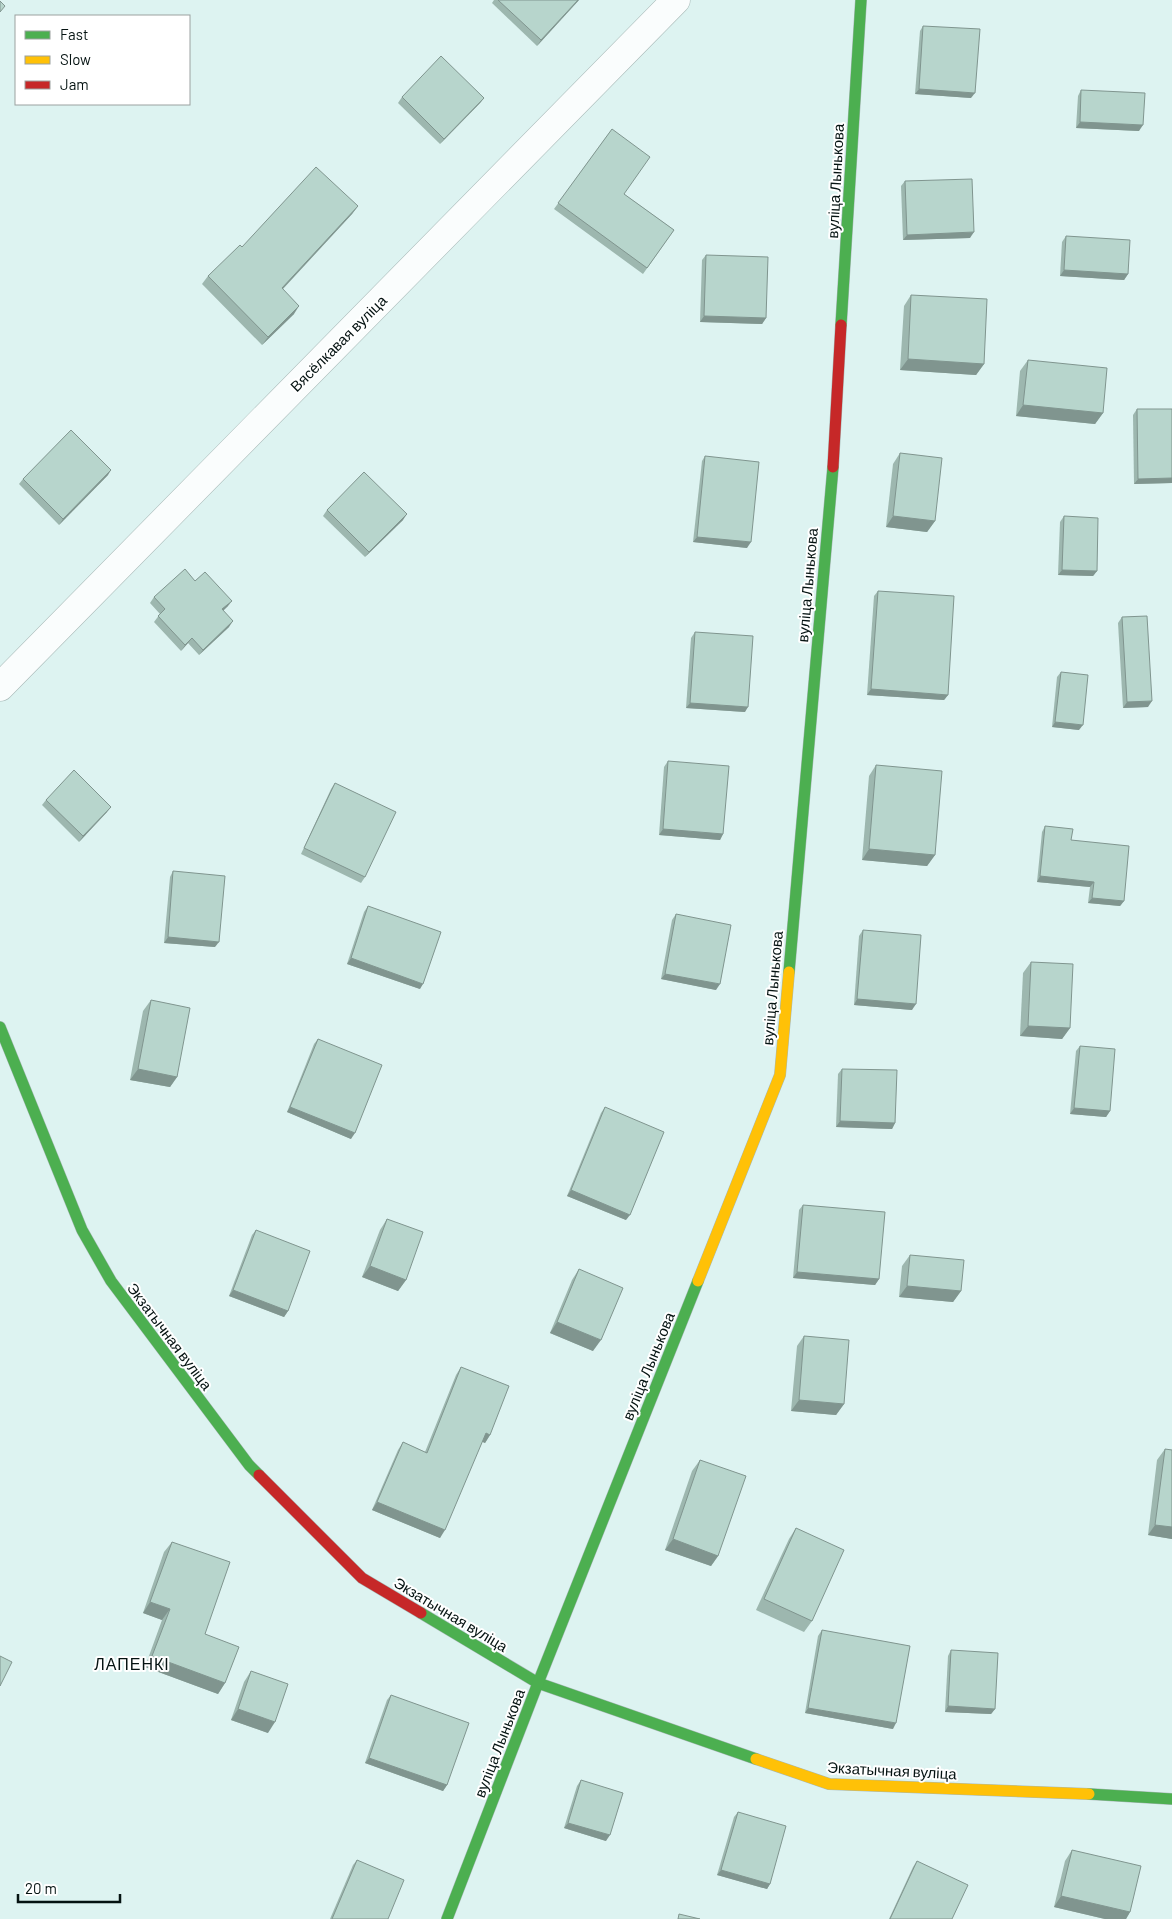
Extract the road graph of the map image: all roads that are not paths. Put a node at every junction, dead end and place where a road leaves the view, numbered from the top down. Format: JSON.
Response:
{"nodes":[{"id":1,"x":676,"y":0,"type":"edge"},
{"id":2,"x":861,"y":0,"type":"edge"},
{"id":3,"x":0,"y":687,"type":"edge"},
{"id":4,"x":0,"y":1028,"type":"edge"},
{"id":5,"x":538,"y":1683,"type":"junction"},
{"id":6,"x":1172,"y":1799,"type":"edge"},
{"id":7,"x":448,"y":1919,"type":"edge"}],
"edges":[{"from":1,"to":3,"type":"street","name":"Вясёлкавая вуліца"},
{"from":2,"to":5,"type":"street","name":"вуліца Лынькова"},
{"from":4,"to":5,"type":"street","name":"Экзатычная вуліца"},
{"from":5,"to":6,"type":"street","name":"Экзатычная вуліца"},
{"from":5,"to":7,"type":"street","name":"вуліца Лынькова"}]}
